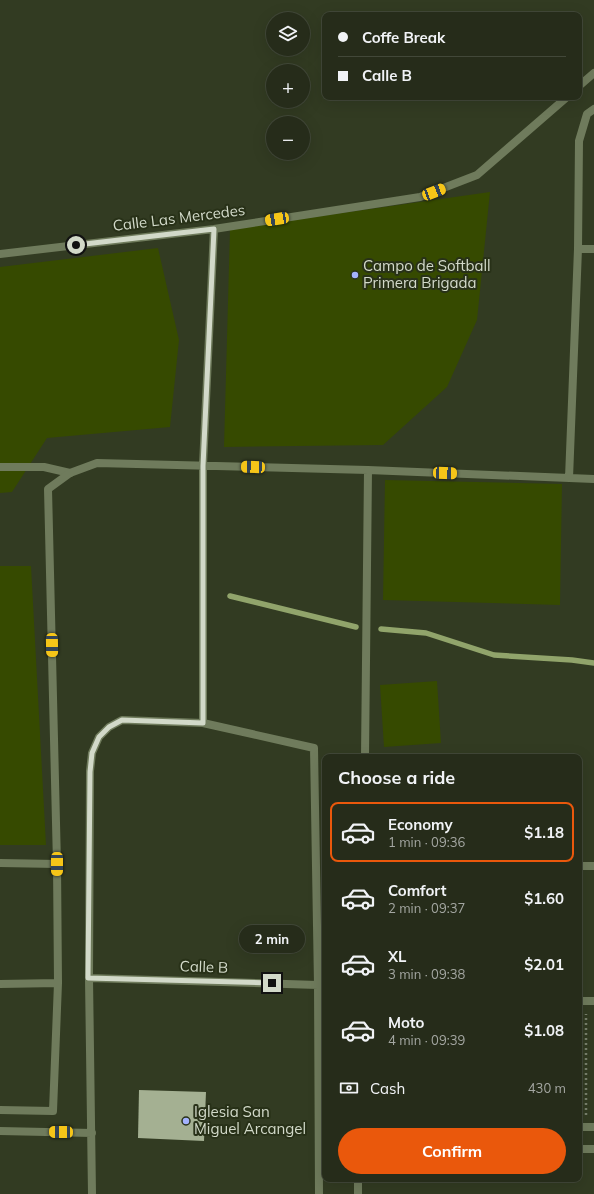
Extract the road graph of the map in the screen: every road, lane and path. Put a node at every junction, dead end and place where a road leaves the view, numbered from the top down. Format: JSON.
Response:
{"nodes":[{"id":1,"x":594,"y":73,"type":"edge"},
{"id":2,"x":582,"y":83,"type":"edge"},
{"id":3,"x":564,"y":100,"type":"edge"},
{"id":4,"x":594,"y":109,"type":"edge"},
{"id":5,"x":214,"y":229,"type":"junction"},
{"id":6,"x":578,"y":249,"type":"junction"},
{"id":7,"x":594,"y":249,"type":"edge"},
{"id":8,"x":0,"y":254,"type":"edge"},
{"id":9,"x":203,"y":466,"type":"junction"},
{"id":10,"x":0,"y":467,"type":"edge"},
{"id":11,"x":368,"y":470,"type":"junction"},
{"id":12,"x":70,"y":473,"type":"junction"},
{"id":13,"x":569,"y":478,"type":"junction"},
{"id":14,"x":594,"y":479,"type":"edge"},
{"id":15,"x":203,"y":723,"type":"junction"},
{"id":16,"x":365,"y":754,"type":"edge"},
{"id":17,"x":0,"y":864,"type":"edge"},
{"id":18,"x":57,"y":864,"type":"junction"},
{"id":19,"x":582,"y":866,"type":"edge"},
{"id":20,"x":594,"y":866,"type":"edge"},
{"id":21,"x":88,"y":978,"type":"junction"},
{"id":22,"x":58,"y":983,"type":"junction"},
{"id":23,"x":0,"y":984,"type":"edge"},
{"id":24,"x":318,"y":985,"type":"junction"},
{"id":25,"x":586,"y":1001,"type":"edge"},
{"id":26,"x":0,"y":1110,"type":"edge"},
{"id":27,"x":586,"y":1127,"type":"edge"},
{"id":28,"x":0,"y":1131,"type":"edge"},
{"id":29,"x":92,"y":1133,"type":"junction"},
{"id":30,"x":582,"y":1149,"type":"edge"},
{"id":31,"x":594,"y":1149,"type":"edge"},
{"id":32,"x":358,"y":1182,"type":"edge"},
{"id":33,"x":92,"y":1194,"type":"edge"},
{"id":34,"x":319,"y":1194,"type":"edge"},
{"id":35,"x":358,"y":1194,"type":"edge"}],
"edges":[{"from":1,"to":2,"type":"street"},
{"from":3,"to":5,"type":"street","name":"Calle Las Mercedes"},
{"from":4,"to":6,"type":"street"},
{"from":5,"to":8,"type":"street","name":"Calle Las Mercedes"},
{"from":5,"to":9,"type":"street"},
{"from":6,"to":7,"type":"street"},
{"from":6,"to":13,"type":"street"},
{"from":9,"to":11,"type":"street"},
{"from":9,"to":12,"type":"street"},
{"from":9,"to":15,"type":"street"},
{"from":10,"to":12,"type":"street"},
{"from":11,"to":13,"type":"street"},
{"from":11,"to":16,"type":"street"},
{"from":12,"to":18,"type":"street"},
{"from":13,"to":14,"type":"street"},
{"from":15,"to":21,"type":"street"},
{"from":15,"to":24,"type":"street"},
{"from":17,"to":18,"type":"street"},
{"from":18,"to":22,"type":"street"},
{"from":19,"to":20,"type":"street"},
{"from":21,"to":24,"type":"street","name":"Calle B"},
{"from":21,"to":29,"type":"street"},
{"from":22,"to":23,"type":"street"},
{"from":22,"to":26,"type":"street"},
{"from":24,"to":34,"type":"street"},
{"from":25,"to":27,"type":"path"},
{"from":28,"to":29,"type":"street"},
{"from":29,"to":33,"type":"street"},
{"from":30,"to":31,"type":"street"},
{"from":32,"to":35,"type":"street"}]}
